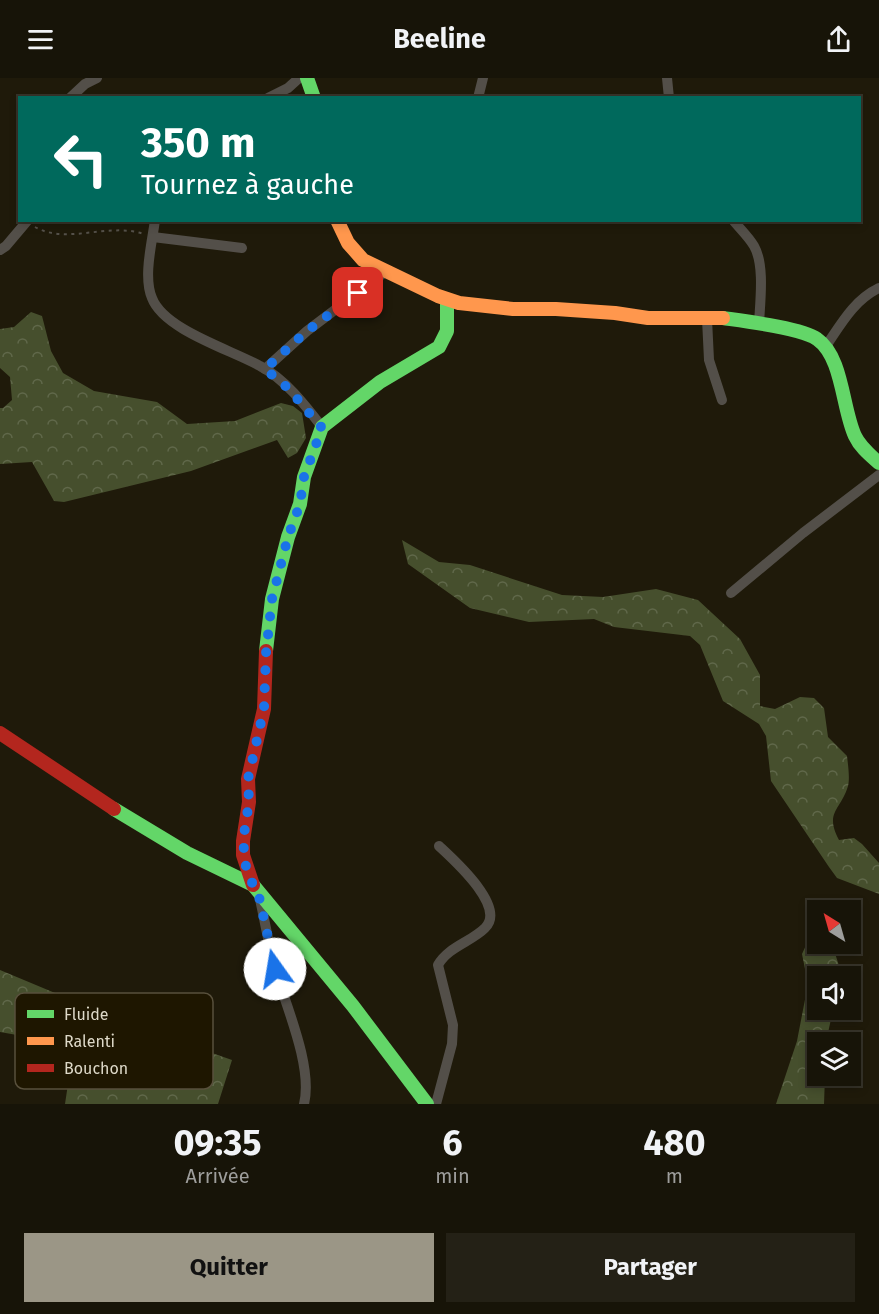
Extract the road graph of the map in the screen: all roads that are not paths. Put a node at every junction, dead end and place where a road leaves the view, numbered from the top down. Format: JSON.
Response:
{"nodes":[{"id":1,"x":97,"y":78,"type":"edge"},
{"id":2,"x":299,"y":78,"type":"edge"},
{"id":3,"x":307,"y":78,"type":"edge"},
{"id":4,"x":483,"y":78,"type":"edge"},
{"id":5,"x":667,"y":78,"type":"edge"},
{"id":6,"x":72,"y":96,"type":"edge"},
{"id":7,"x":272,"y":96,"type":"edge"},
{"id":8,"x":313,"y":96,"type":"edge"},
{"id":9,"x":478,"y":96,"type":"edge"},
{"id":10,"x":669,"y":96,"type":"edge"},
{"id":11,"x":28,"y":222,"type":"edge"},
{"id":12,"x":155,"y":222,"type":"edge"},
{"id":13,"x":338,"y":222,"type":"edge"},
{"id":14,"x":735,"y":222,"type":"edge"},
{"id":15,"x":153,"y":237,"type":"junction"},
{"id":16,"x":242,"y":248,"type":"dead end"},
{"id":17,"x":0,"y":250,"type":"edge"},
{"id":18,"x":385,"y":272,"type":"junction"},
{"id":19,"x":879,"y":288,"type":"edge"},
{"id":20,"x":447,"y":300,"type":"junction"},
{"id":21,"x":707,"y":319,"type":"junction"},
{"id":22,"x":759,"y":324,"type":"junction"},
{"id":23,"x":826,"y":345,"type":"junction"},
{"id":24,"x":265,"y":369,"type":"junction"},
{"id":25,"x":723,"y":400,"type":"dead end"},
{"id":26,"x":322,"y":428,"type":"junction"},
{"id":27,"x":879,"y":463,"type":"edge"},
{"id":28,"x":879,"y":475,"type":"edge"},
{"id":29,"x":731,"y":593,"type":"dead end"},
{"id":30,"x":0,"y":733,"type":"edge"},
{"id":31,"x":438,"y":846,"type":"dead end"},
{"id":32,"x":256,"y":889,"type":"junction"},
{"id":33,"x":304,"y":1104,"type":"edge"},
{"id":34,"x":427,"y":1104,"type":"edge"},
{"id":35,"x":436,"y":1104,"type":"edge"}],
"edges":[{"from":1,"to":6,"type":"street"},
{"from":2,"to":7,"type":"street"},
{"from":3,"to":8,"type":"street"},
{"from":4,"to":9,"type":"street"},
{"from":5,"to":10,"type":"street"},
{"from":11,"to":17,"type":"street"},
{"from":12,"to":15,"type":"street"},
{"from":13,"to":18,"type":"street"},
{"from":14,"to":22,"type":"street"},
{"from":15,"to":16,"type":"street"},
{"from":15,"to":24,"type":"street"},
{"from":18,"to":20,"type":"street"},
{"from":18,"to":24,"type":"street"},
{"from":19,"to":23,"type":"street"},
{"from":20,"to":21,"type":"street"},
{"from":20,"to":26,"type":"street"},
{"from":21,"to":22,"type":"street"},
{"from":21,"to":25,"type":"street"},
{"from":22,"to":23,"type":"street"},
{"from":23,"to":27,"type":"street"},
{"from":24,"to":26,"type":"street"},
{"from":26,"to":32,"type":"street"},
{"from":28,"to":29,"type":"street"},
{"from":30,"to":32,"type":"street"},
{"from":31,"to":35,"type":"street"},
{"from":32,"to":33,"type":"street"},
{"from":32,"to":34,"type":"street"}]}
